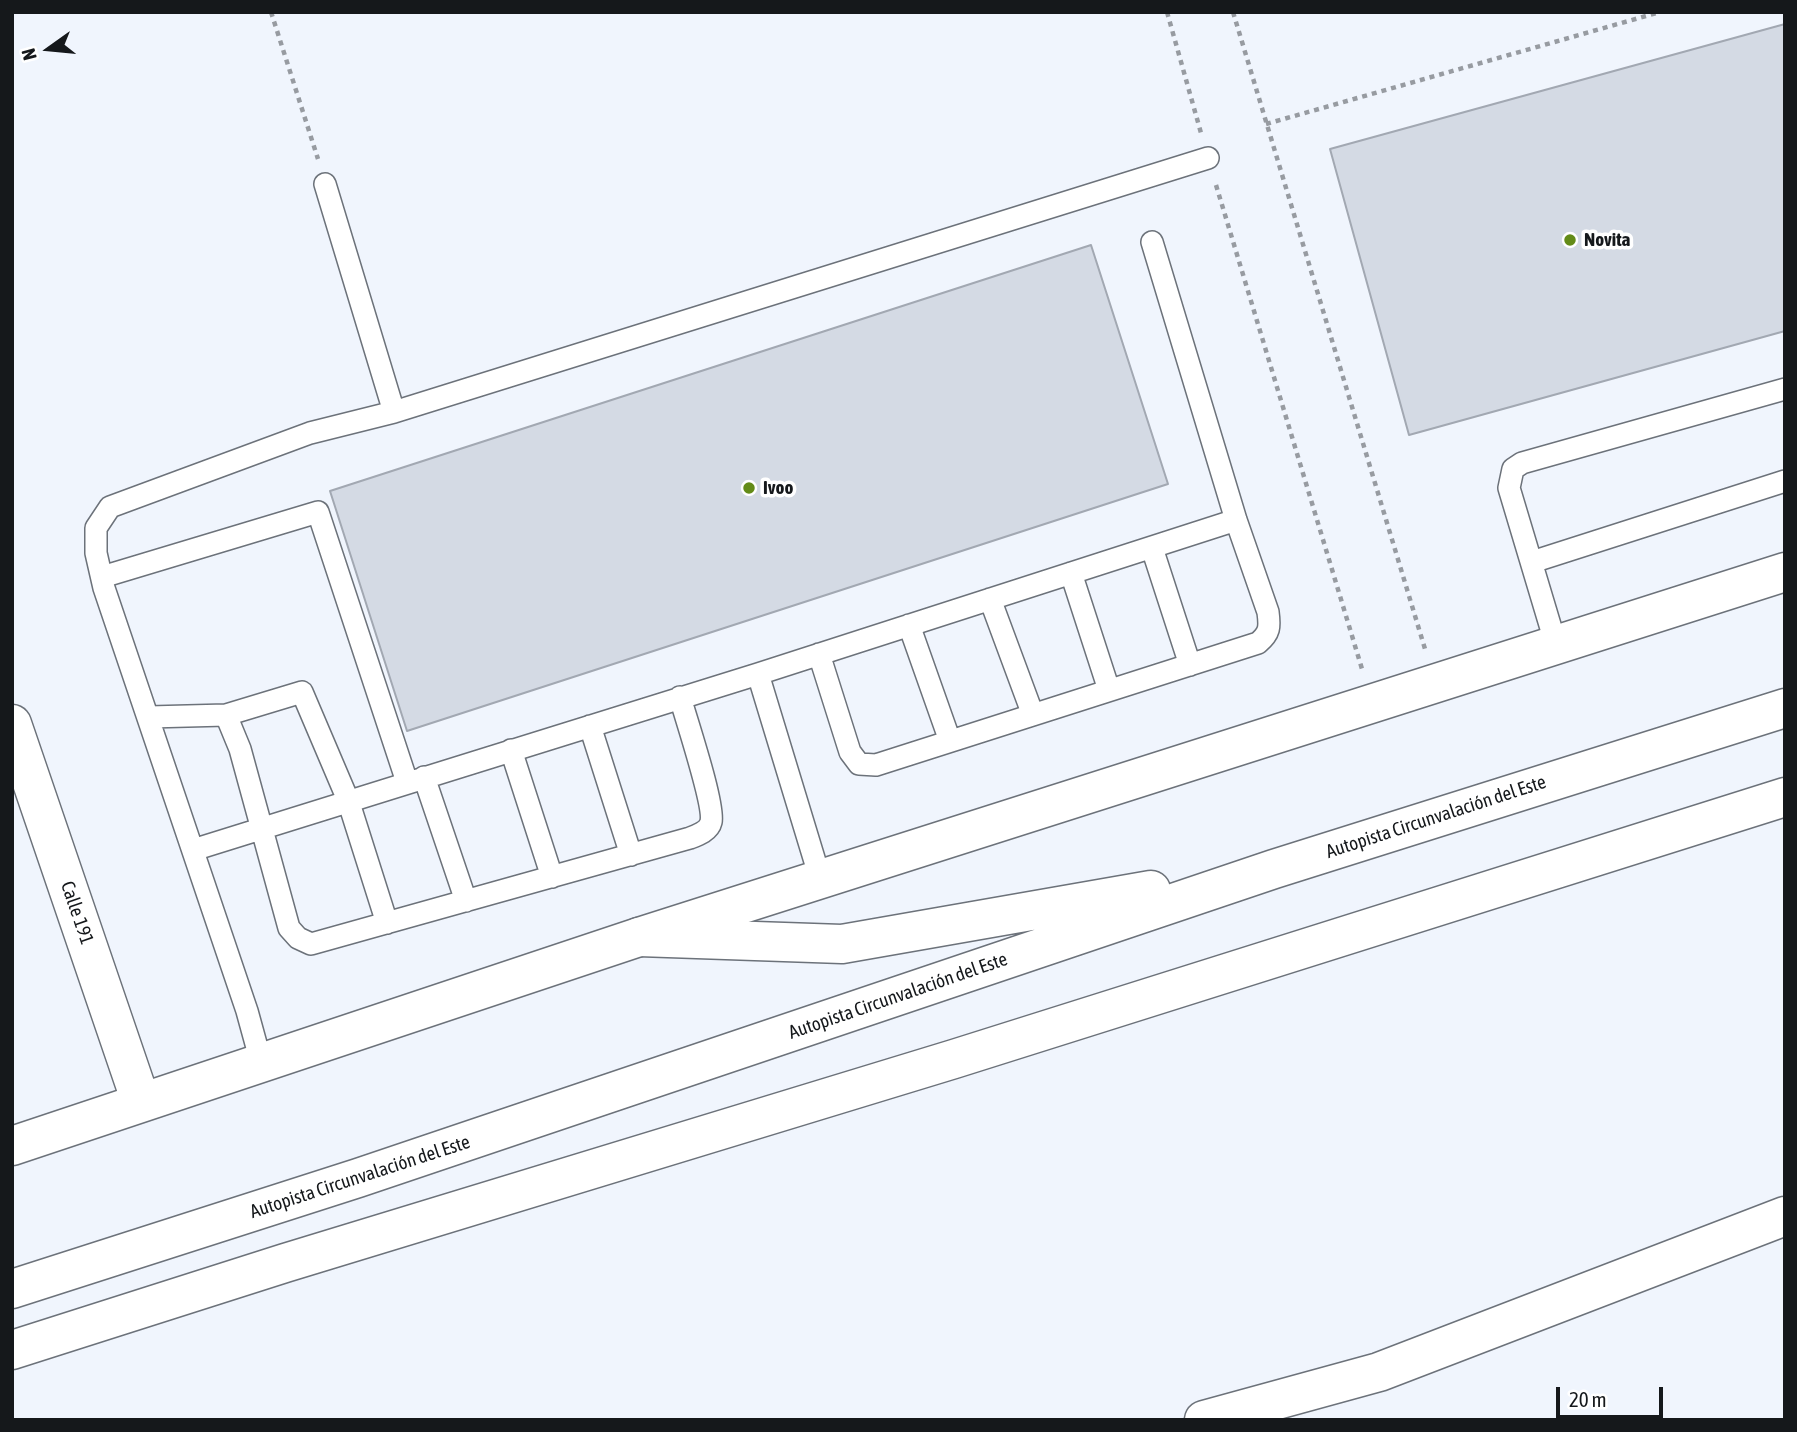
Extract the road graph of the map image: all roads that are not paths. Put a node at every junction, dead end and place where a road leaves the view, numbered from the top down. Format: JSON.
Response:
{"nodes":[{"id":1,"x":1208,"y":158,"type":"road end"},
{"id":2,"x":325,"y":184,"type":"road end"},
{"id":3,"x":1153,"y":242,"type":"dead end"},
{"id":4,"x":1785,"y":389,"type":"edge"},
{"id":5,"x":394,"y":412,"type":"junction"},
{"id":6,"x":1785,"y":481,"type":"edge"},
{"id":7,"x":1236,"y":520,"type":"junction"},
{"id":8,"x":1152,"y":548,"type":"junction"},
{"id":9,"x":1532,"y":562,"type":"junction"},
{"id":10,"x":1785,"y":572,"type":"edge"},
{"id":11,"x":1071,"y":573,"type":"junction"},
{"id":12,"x":102,"y":578,"type":"junction"},
{"id":13,"x":990,"y":599,"type":"junction"},
{"id":14,"x":909,"y":625,"type":"junction"},
{"id":15,"x":1556,"y":645,"type":"junction"},
{"id":16,"x":819,"y":653,"type":"junction"},
{"id":17,"x":1190,"y":665,"type":"junction"},
{"id":18,"x":758,"y":674,"type":"junction"},
{"id":19,"x":1109,"y":691,"type":"junction"},
{"id":20,"x":680,"y":697,"type":"junction"},
{"id":21,"x":1785,"y":708,"type":"edge"},
{"id":22,"x":226,"y":715,"type":"junction"},
{"id":23,"x":1033,"y":715,"type":"junction"},
{"id":24,"x":149,"y":717,"type":"junction"},
{"id":25,"x":12,"y":724,"type":"edge"},
{"id":26,"x":590,"y":726,"type":"junction"},
{"id":27,"x":950,"y":741,"type":"junction"},
{"id":28,"x":511,"y":750,"type":"junction"},
{"id":29,"x":415,"y":779,"type":"junction"},
{"id":30,"x":1785,"y":797,"type":"edge"},
{"id":31,"x":348,"y":800,"type":"junction"},
{"id":32,"x":261,"y":827,"type":"junction"},
{"id":33,"x":193,"y":849,"type":"junction"},
{"id":34,"x":631,"y":855,"type":"junction"},
{"id":35,"x":1273,"y":869,"type":"junction"},
{"id":36,"x":552,"y":877,"type":"junction"},
{"id":37,"x":820,"y":878,"type":"junction"},
{"id":38,"x":466,"y":901,"type":"junction"},
{"id":39,"x":387,"y":923,"type":"junction"},
{"id":40,"x":639,"y":937,"type":"junction"},
{"id":41,"x":261,"y":1062,"type":"junction"},
{"id":42,"x":141,"y":1102,"type":"junction"},
{"id":43,"x":12,"y":1146,"type":"edge"},
{"id":44,"x":1785,"y":1216,"type":"edge"},
{"id":45,"x":12,"y":1289,"type":"edge"},
{"id":46,"x":12,"y":1350,"type":"edge"},
{"id":47,"x":1204,"y":1420,"type":"edge"}],
"edges":[{"from":1,"to":5,"type":"lane"},
{"from":2,"to":5,"type":"lane"},
{"from":3,"to":7,"type":"lane"},
{"from":4,"to":9,"type":"lane"},
{"from":5,"to":12,"type":"lane"},
{"from":6,"to":9,"type":"lane"},
{"from":7,"to":8,"type":"lane"},
{"from":7,"to":17,"type":"lane"},
{"from":8,"to":11,"type":"lane"},
{"from":8,"to":17,"type":"lane"},
{"from":9,"to":15,"type":"lane"},
{"from":10,"to":15,"type":"main road"},
{"from":11,"to":13,"type":"lane"},
{"from":11,"to":19,"type":"lane"},
{"from":12,"to":24,"type":"lane"},
{"from":12,"to":29,"type":"lane"},
{"from":13,"to":14,"type":"lane"},
{"from":13,"to":23,"type":"lane"},
{"from":14,"to":16,"type":"lane"},
{"from":14,"to":27,"type":"lane"},
{"from":15,"to":37,"type":"main road"},
{"from":16,"to":18,"type":"lane"},
{"from":16,"to":27,"type":"lane"},
{"from":17,"to":19,"type":"lane"},
{"from":18,"to":20,"type":"lane"},
{"from":18,"to":37,"type":"lane"},
{"from":19,"to":23,"type":"lane"},
{"from":20,"to":26,"type":"lane"},
{"from":20,"to":34,"type":"lane"},
{"from":21,"to":35,"type":"main road","name":"Autopista Circunvalación del Este"},
{"from":22,"to":24,"type":"lane"},
{"from":22,"to":31,"type":"lane"},
{"from":22,"to":32,"type":"lane"},
{"from":23,"to":27,"type":"lane"},
{"from":24,"to":33,"type":"lane"},
{"from":25,"to":42,"type":"main road","name":"Calle 191"},
{"from":26,"to":28,"type":"lane"},
{"from":26,"to":34,"type":"lane"},
{"from":28,"to":29,"type":"lane"},
{"from":28,"to":36,"type":"lane"},
{"from":29,"to":31,"type":"lane"},
{"from":29,"to":38,"type":"lane"},
{"from":30,"to":46,"type":"main road"},
{"from":31,"to":32,"type":"lane"},
{"from":31,"to":39,"type":"lane"},
{"from":32,"to":33,"type":"lane"},
{"from":32,"to":39,"type":"lane"},
{"from":33,"to":41,"type":"lane"},
{"from":34,"to":36,"type":"lane"},
{"from":35,"to":40,"type":"main road"},
{"from":35,"to":45,"type":"main road","name":"Autopista Circunvalación del Este"},
{"from":36,"to":38,"type":"lane"},
{"from":37,"to":40,"type":"main road"},
{"from":38,"to":39,"type":"lane"},
{"from":40,"to":41,"type":"main road"},
{"from":41,"to":42,"type":"main road"},
{"from":42,"to":43,"type":"main road"},
{"from":44,"to":47,"type":"main road"}]}
